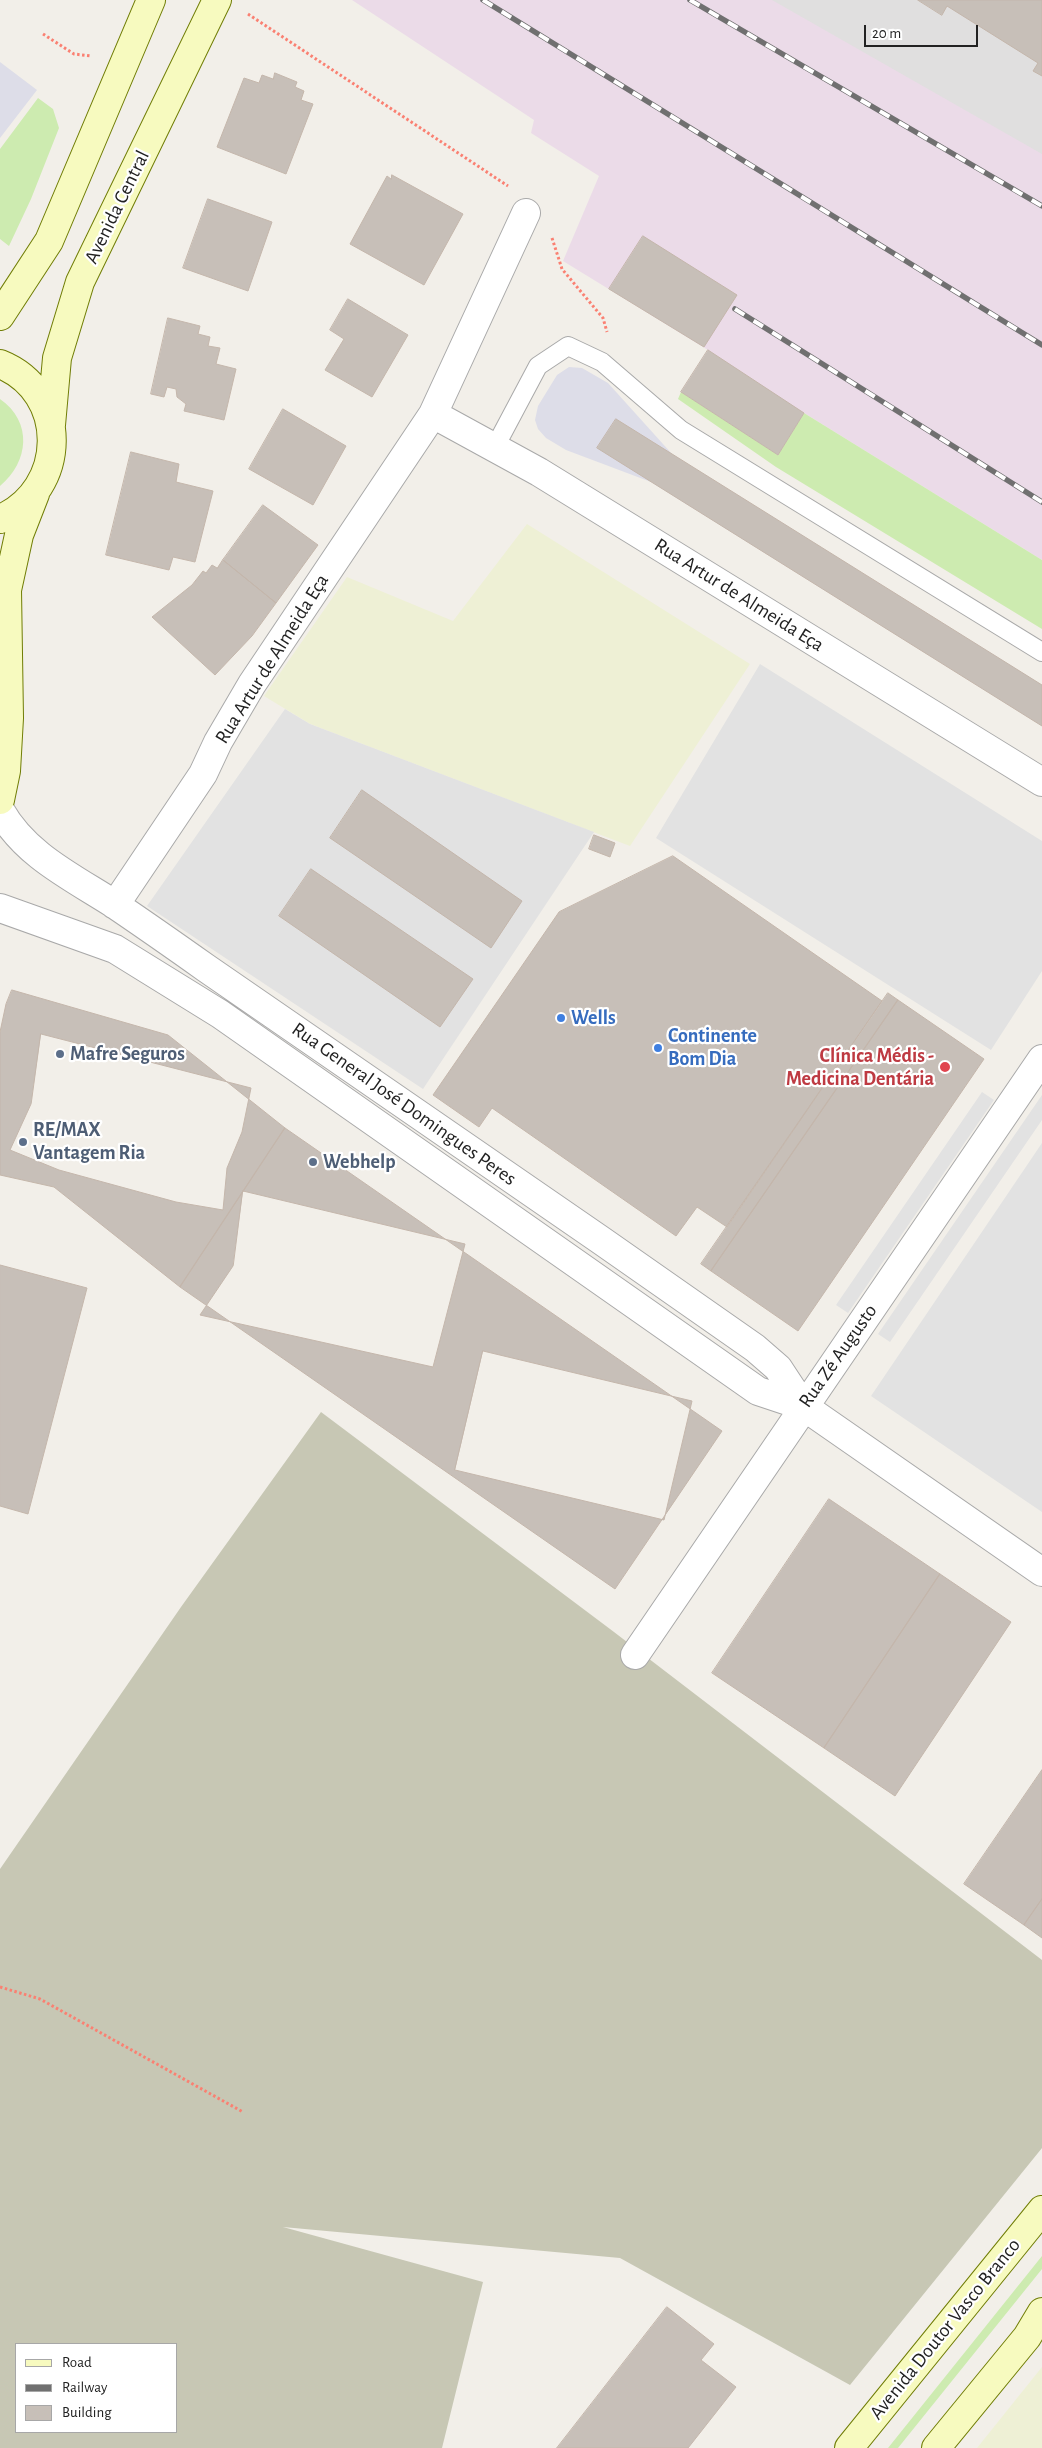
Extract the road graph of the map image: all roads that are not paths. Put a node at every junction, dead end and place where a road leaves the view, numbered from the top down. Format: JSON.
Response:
{"nodes":[{"id":1,"x":151,"y":0,"type":"edge"},
{"id":2,"x":229,"y":5,"type":"edge"},
{"id":3,"x":520,"y":202,"type":"road end"},
{"id":4,"x":0,"y":316,"type":"edge"},
{"id":5,"x":0,"y":364,"type":"edge"},
{"id":6,"x":433,"y":414,"type":"junction"},
{"id":7,"x":51,"y":425,"type":"junction"},
{"id":8,"x":495,"y":447,"type":"junction"},
{"id":9,"x":35,"y":494,"type":"junction"},
{"id":10,"x":0,"y":519,"type":"edge"},
{"id":11,"x":1042,"y":652,"type":"edge"},
{"id":12,"x":1042,"y":782,"type":"edge"},
{"id":13,"x":0,"y":800,"type":"edge"},
{"id":14,"x":0,"y":810,"type":"edge"},
{"id":15,"x":115,"y":905,"type":"junction"},
{"id":16,"x":0,"y":908,"type":"edge"},
{"id":17,"x":1042,"y":1059,"type":"edge"},
{"id":18,"x":803,"y":1406,"type":"junction"},
{"id":19,"x":1042,"y":1572,"type":"edge"},
{"id":20,"x":635,"y":1655,"type":"dead end"},
{"id":21,"x":1042,"y":2210,"type":"edge"},
{"id":22,"x":1042,"y":2312,"type":"edge"},
{"id":23,"x":1034,"y":2329,"type":"edge"},
{"id":24,"x":849,"y":2448,"type":"edge"},
{"id":25,"x":936,"y":2448,"type":"edge"}],
"edges":[{"from":1,"to":4,"type":"main road"},
{"from":2,"to":7,"type":"main road","name":"Avenida Central"},
{"from":3,"to":6,"type":"street","name":"Rua Artur de Almeida Eça"},
{"from":5,"to":7,"type":"main road"},
{"from":6,"to":8,"type":"street","name":"Rua Artur de Almeida Eça"},
{"from":6,"to":15,"type":"street","name":"Rua Artur de Almeida Eça"},
{"from":7,"to":9,"type":"main road"},
{"from":8,"to":11,"type":"lane"},
{"from":8,"to":12,"type":"street","name":"Rua Artur de Almeida Eça"},
{"from":9,"to":10,"type":"main road"},
{"from":9,"to":13,"type":"main road"},
{"from":14,"to":15,"type":"street","name":"Rua General José Domingues Peres"},
{"from":15,"to":18,"type":"street","name":"Rua General José Domingues Peres"},
{"from":16,"to":18,"type":"street","name":"Rua General José Domingues Peres"},
{"from":17,"to":18,"type":"street","name":"Rua Zé Augusto"},
{"from":18,"to":19,"type":"street","name":"Rua General José Domingues Peres"},
{"from":18,"to":20,"type":"street","name":"Rua Zé Augusto"},
{"from":21,"to":24,"type":"main road","name":"Avenida Doutor Vasco Branco"},
{"from":22,"to":23,"type":"main road"},
{"from":23,"to":25,"type":"main road"}]}
